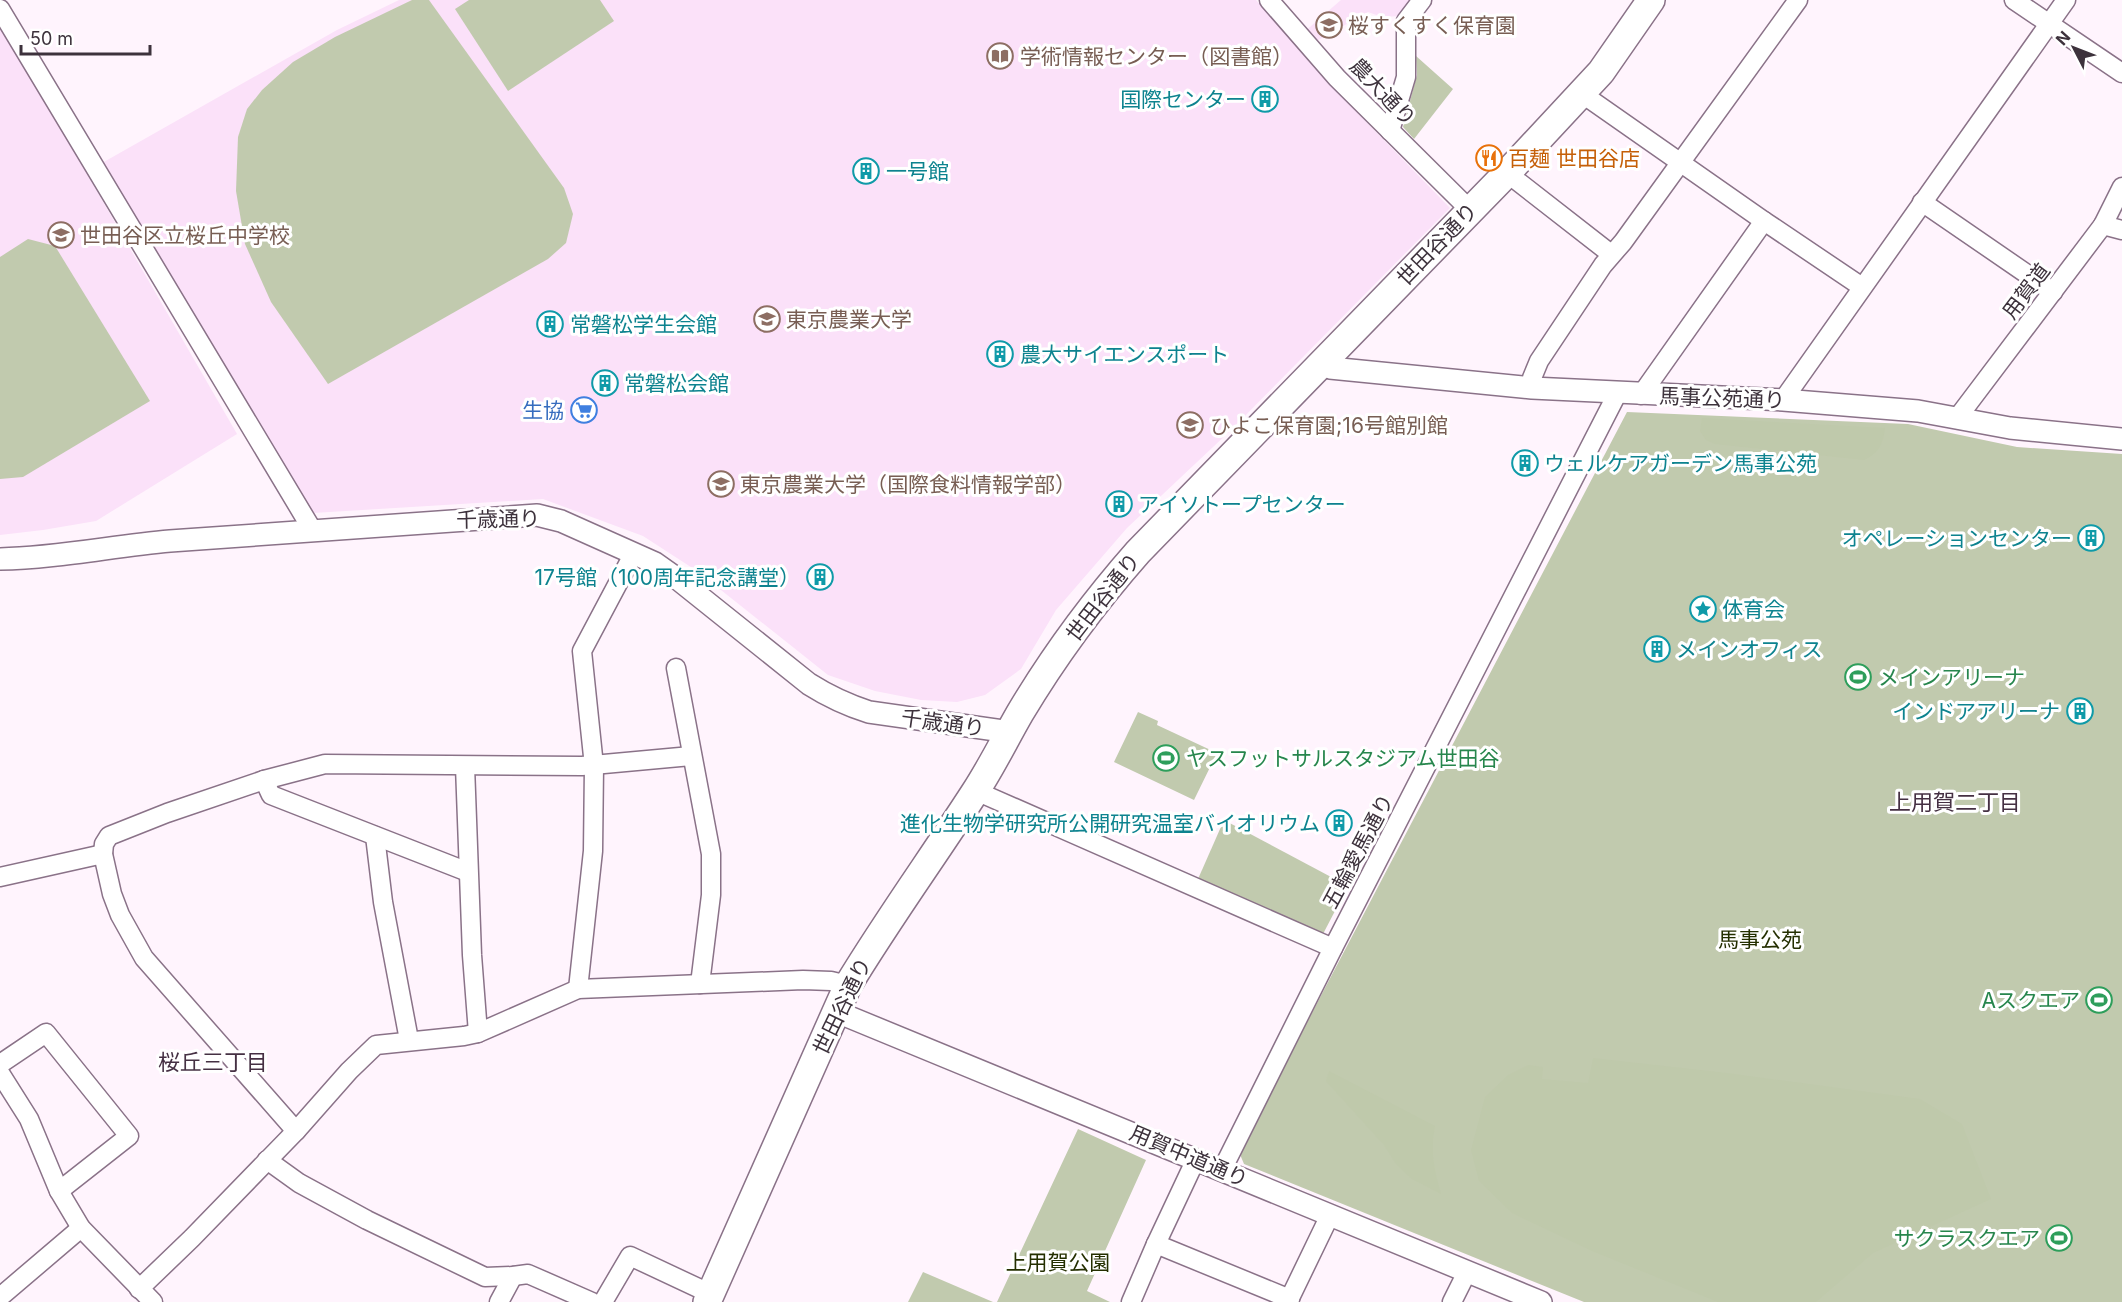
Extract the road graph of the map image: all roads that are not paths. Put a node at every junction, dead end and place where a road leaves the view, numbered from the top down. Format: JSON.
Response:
{"nodes":[{"id":1,"x":1269,"y":0,"type":"edge"},
{"id":2,"x":1422,"y":0,"type":"edge"},
{"id":3,"x":1651,"y":0,"type":"edge"},
{"id":4,"x":1798,"y":0,"type":"edge"},
{"id":5,"x":2014,"y":0,"type":"edge"},
{"id":6,"x":2066,"y":0,"type":"edge"},
{"id":7,"x":0,"y":9,"type":"edge"},
{"id":8,"x":2049,"y":24,"type":"junction"},
{"id":9,"x":2122,"y":73,"type":"edge"},
{"id":10,"x":1581,"y":93,"type":"junction"},
{"id":11,"x":1390,"y":131,"type":"junction"},
{"id":12,"x":1681,"y":162,"type":"junction"},
{"id":13,"x":1507,"y":173,"type":"junction"},
{"id":14,"x":2122,"y":187,"type":"edge"},
{"id":15,"x":1922,"y":202,"type":"junction"},
{"id":16,"x":1470,"y":210,"type":"junction"},
{"id":17,"x":1764,"y":221,"type":"junction"},
{"id":18,"x":2103,"y":225,"type":"junction"},
{"id":19,"x":2122,"y":230,"type":"edge"},
{"id":20,"x":1611,"y":254,"type":"junction"},
{"id":21,"x":1862,"y":286,"type":"junction"},
{"id":22,"x":2053,"y":292,"type":"junction"},
{"id":23,"x":1324,"y":362,"type":"junction"},
{"id":24,"x":1532,"y":388,"type":"junction"},
{"id":25,"x":1617,"y":394,"type":"junction"},
{"id":26,"x":1641,"y":395,"type":"junction"},
{"id":27,"x":1783,"y":400,"type":"junction"},
{"id":28,"x":1958,"y":417,"type":"junction"},
{"id":29,"x":2122,"y":439,"type":"edge"},
{"id":30,"x":313,"y":531,"type":"junction"},
{"id":31,"x":634,"y":553,"type":"junction"},
{"id":32,"x":0,"y":559,"type":"edge"},
{"id":33,"x":676,"y":668,"type":"dead end"},
{"id":34,"x":1010,"y":732,"type":"junction"},
{"id":35,"x":691,"y":756,"type":"junction"},
{"id":36,"x":465,"y":766,"type":"junction"},
{"id":37,"x":594,"y":766,"type":"junction"},
{"id":38,"x":264,"y":780,"type":"junction"},
{"id":39,"x":976,"y":791,"type":"junction"},
{"id":40,"x":375,"y":836,"type":"junction"},
{"id":41,"x":103,"y":854,"type":"junction"},
{"id":42,"x":468,"y":872,"type":"junction"},
{"id":43,"x":0,"y":877,"type":"edge"},
{"id":44,"x":1333,"y":948,"type":"junction"},
{"id":45,"x":700,"y":984,"type":"junction"},
{"id":46,"x":848,"y":985,"type":"junction"},
{"id":47,"x":578,"y":989,"type":"junction"},
{"id":48,"x":837,"y":1012,"type":"junction"},
{"id":49,"x":478,"y":1033,"type":"junction"},
{"id":50,"x":409,"y":1040,"type":"junction"},
{"id":51,"x":0,"y":1064,"type":"edge"},
{"id":52,"x":0,"y":1074,"type":"edge"},
{"id":53,"x":296,"y":1131,"type":"junction"},
{"id":54,"x":1196,"y":1159,"type":"junction"},
{"id":55,"x":267,"y":1160,"type":"junction"},
{"id":56,"x":1222,"y":1170,"type":"junction"},
{"id":57,"x":59,"y":1191,"type":"junction"},
{"id":58,"x":1330,"y":1215,"type":"junction"},
{"id":59,"x":81,"y":1228,"type":"junction"},
{"id":60,"x":1156,"y":1244,"type":"junction"},
{"id":61,"x":1467,"y":1272,"type":"junction"},
{"id":62,"x":513,"y":1276,"type":"junction"},
{"id":63,"x":139,"y":1289,"type":"junction"},
{"id":64,"x":0,"y":1297,"type":"edge"},
{"id":65,"x":709,"y":1298,"type":"edge"},
{"id":66,"x":1289,"y":1300,"type":"edge"},
{"id":67,"x":153,"y":1302,"type":"edge"},
{"id":68,"x":499,"y":1302,"type":"edge"},
{"id":69,"x":592,"y":1302,"type":"edge"},
{"id":70,"x":603,"y":1302,"type":"edge"},
{"id":71,"x":1131,"y":1302,"type":"edge"},
{"id":72,"x":1452,"y":1302,"type":"edge"},
{"id":73,"x":1541,"y":1302,"type":"edge"}],
"edges":[{"from":1,"to":11,"type":"street","name":"農大通り"},
{"from":2,"to":11,"type":"street"},
{"from":3,"to":10,"type":"main road","name":"世田谷通り"},
{"from":4,"to":12,"type":"street"},
{"from":5,"to":8,"type":"street"},
{"from":6,"to":8,"type":"street"},
{"from":7,"to":30,"type":"street"},
{"from":8,"to":9,"type":"street"},
{"from":8,"to":15,"type":"street"},
{"from":10,"to":12,"type":"street"},
{"from":10,"to":13,"type":"main road","name":"世田谷通り"},
{"from":11,"to":16,"type":"street","name":"農大通り"},
{"from":12,"to":17,"type":"street"},
{"from":12,"to":20,"type":"street"},
{"from":13,"to":16,"type":"main road","name":"世田谷通り"},
{"from":13,"to":20,"type":"street"},
{"from":14,"to":18,"type":"street","name":"用賀道"},
{"from":15,"to":21,"type":"street"},
{"from":15,"to":22,"type":"street"},
{"from":16,"to":23,"type":"main road","name":"世田谷通り"},
{"from":17,"to":21,"type":"street"},
{"from":17,"to":26,"type":"street"},
{"from":18,"to":19,"type":"street"},
{"from":18,"to":22,"type":"street","name":"用賀道"},
{"from":20,"to":24,"type":"street"},
{"from":21,"to":27,"type":"street"},
{"from":22,"to":28,"type":"street","name":"用賀道"},
{"from":23,"to":24,"type":"street","name":"馬事公苑通り"},
{"from":23,"to":34,"type":"main road","name":"世田谷通り"},
{"from":24,"to":25,"type":"street","name":"馬事公苑通り"},
{"from":25,"to":26,"type":"street","name":"馬事公苑通り"},
{"from":25,"to":44,"type":"street","name":"五輪愛馬通り"},
{"from":26,"to":27,"type":"street","name":"馬事公苑通り"},
{"from":27,"to":28,"type":"street","name":"馬事公苑通り"},
{"from":28,"to":29,"type":"street","name":"馬事公苑通り"},
{"from":30,"to":31,"type":"street","name":"千歳通り"},
{"from":30,"to":32,"type":"street","name":"千歳通り"},
{"from":31,"to":34,"type":"street","name":"千歳通り"},
{"from":31,"to":37,"type":"street"},
{"from":33,"to":35,"type":"street"},
{"from":34,"to":39,"type":"main road","name":"世田谷通り"},
{"from":35,"to":37,"type":"street"},
{"from":35,"to":45,"type":"street"},
{"from":36,"to":37,"type":"street"},
{"from":36,"to":38,"type":"street"},
{"from":36,"to":42,"type":"street"},
{"from":37,"to":47,"type":"street"},
{"from":38,"to":40,"type":"street"},
{"from":38,"to":41,"type":"street"},
{"from":39,"to":44,"type":"street"},
{"from":39,"to":46,"type":"main road","name":"世田谷通り"},
{"from":40,"to":42,"type":"street"},
{"from":40,"to":50,"type":"street"},
{"from":41,"to":43,"type":"street"},
{"from":41,"to":53,"type":"street"},
{"from":42,"to":49,"type":"street"},
{"from":44,"to":56,"type":"street","name":"五輪愛馬通り"},
{"from":45,"to":46,"type":"street"},
{"from":45,"to":47,"type":"street"},
{"from":46,"to":48,"type":"main road","name":"世田谷通り"},
{"from":47,"to":49,"type":"street"},
{"from":48,"to":54,"type":"street","name":"用賀中道通り"},
{"from":48,"to":65,"type":"main road","name":"世田谷通り"},
{"from":49,"to":50,"type":"street"},
{"from":50,"to":53,"type":"street"},
{"from":51,"to":57,"type":"street"},
{"from":52,"to":57,"type":"street"},
{"from":53,"to":55,"type":"street"},
{"from":54,"to":56,"type":"street","name":"用賀中道通り"},
{"from":54,"to":60,"type":"street"},
{"from":55,"to":62,"type":"street"},
{"from":55,"to":63,"type":"street"},
{"from":56,"to":58,"type":"street","name":"用賀中道通り"},
{"from":57,"to":59,"type":"street"},
{"from":58,"to":61,"type":"street","name":"用賀中道通り"},
{"from":58,"to":66,"type":"street"},
{"from":59,"to":63,"type":"street"},
{"from":59,"to":64,"type":"street"},
{"from":60,"to":66,"type":"street"},
{"from":60,"to":71,"type":"street"},
{"from":61,"to":72,"type":"street"},
{"from":61,"to":73,"type":"street","name":"用賀中道通り"},
{"from":62,"to":68,"type":"street"},
{"from":62,"to":69,"type":"street"},
{"from":63,"to":67,"type":"street"},
{"from":65,"to":70,"type":"street"}]}
